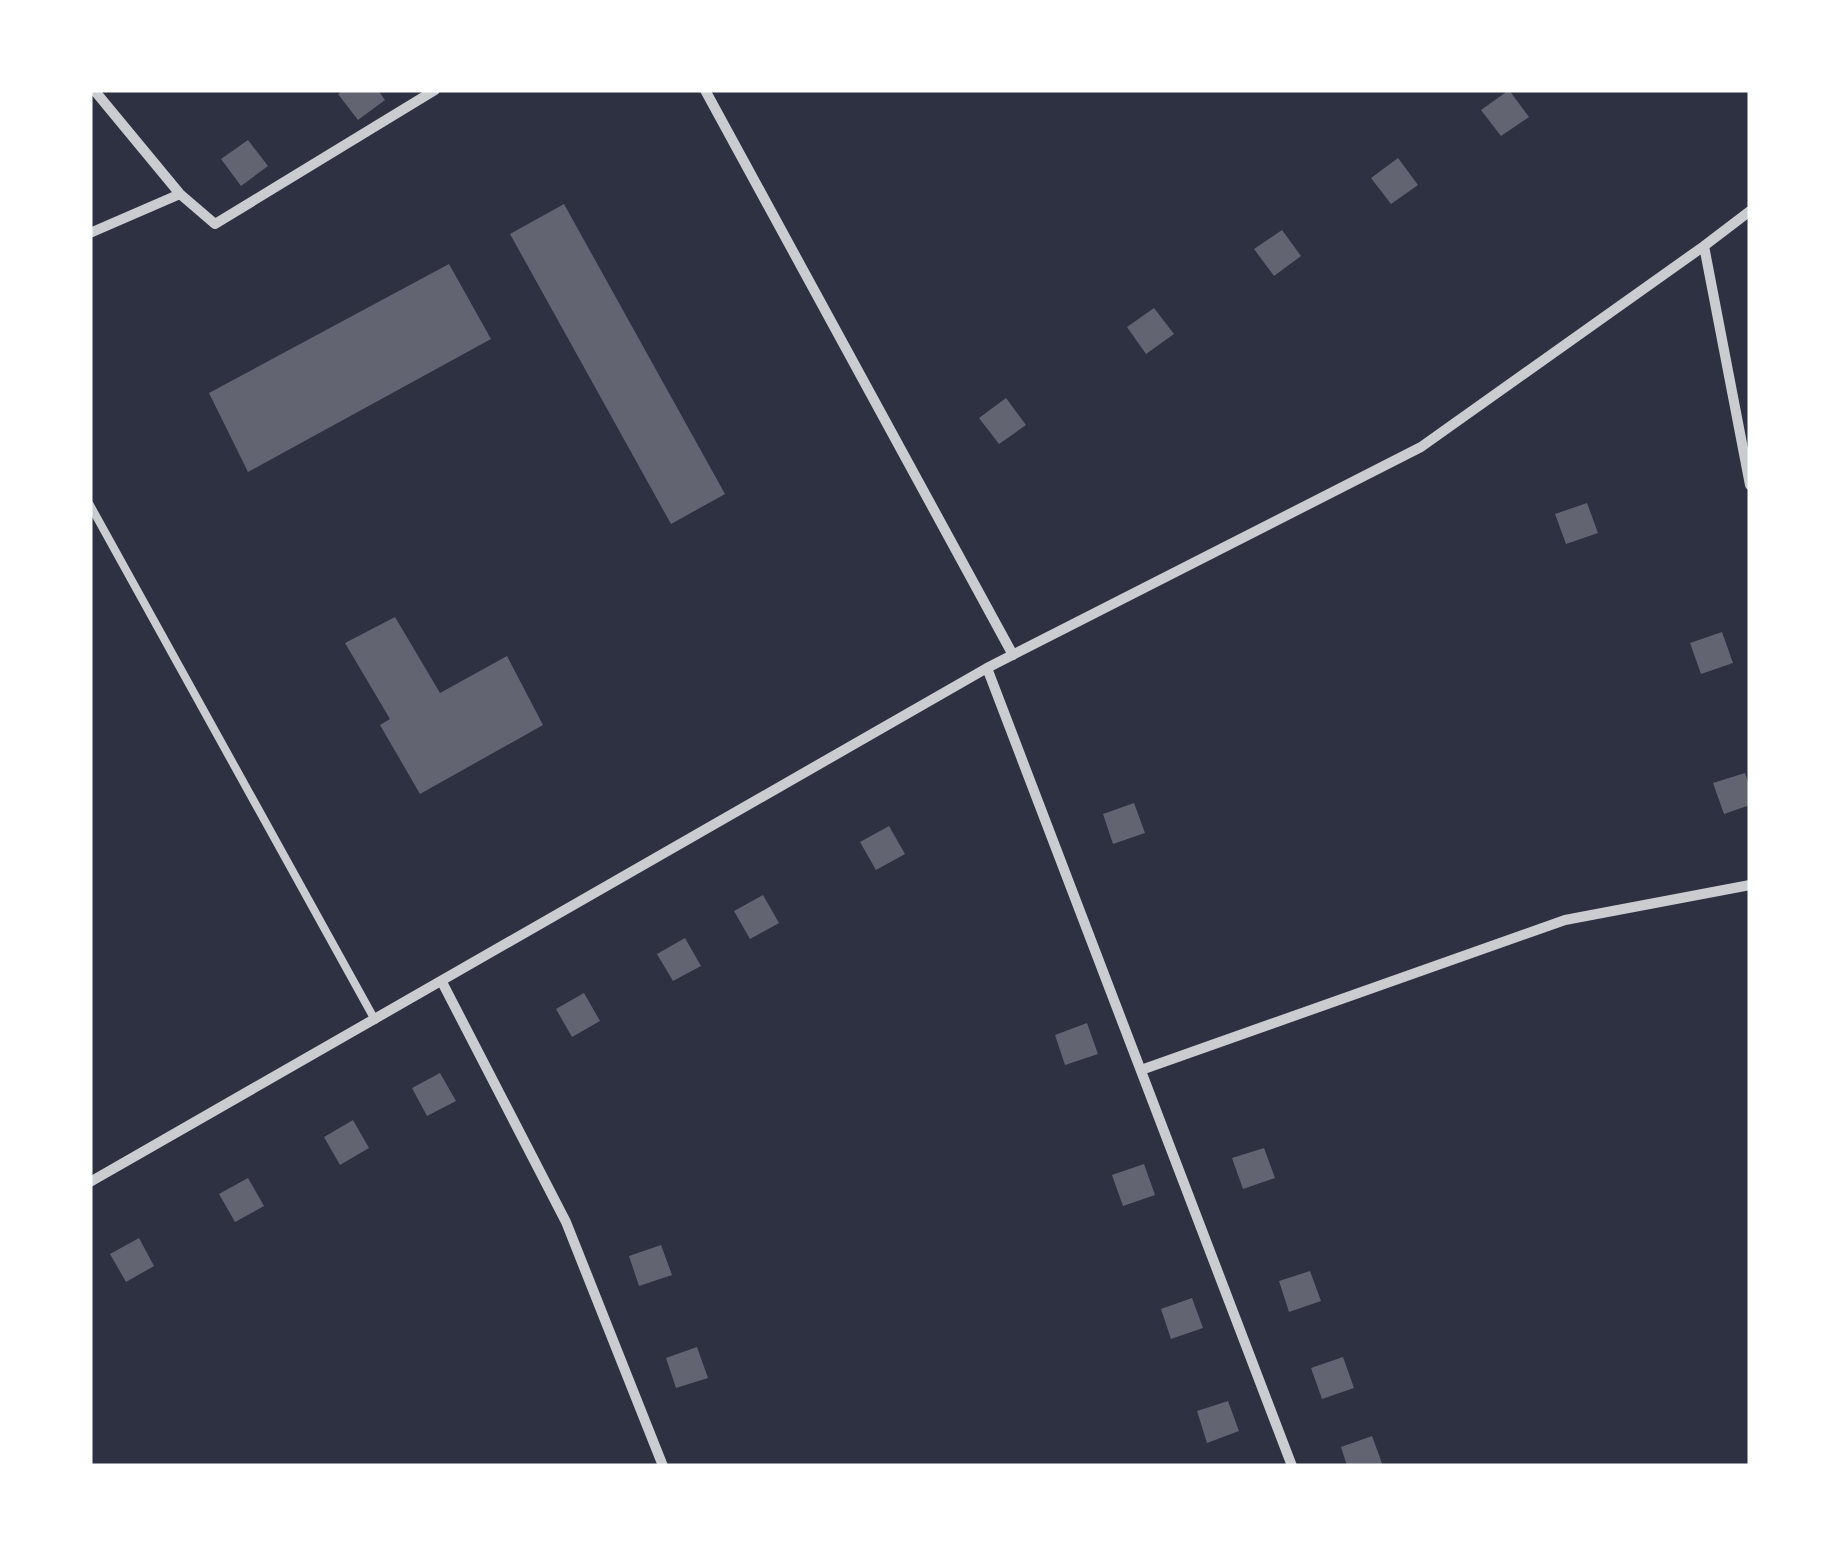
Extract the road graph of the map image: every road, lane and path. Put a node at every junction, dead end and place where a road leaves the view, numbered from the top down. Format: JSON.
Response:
{"nodes":[{"id":1,"x":94,"y":90,"type":"edge"},
{"id":2,"x":434,"y":90,"type":"edge"},
{"id":3,"x":705,"y":90,"type":"edge"},
{"id":4,"x":180,"y":194,"type":"junction"},
{"id":5,"x":1750,"y":211,"type":"edge"},
{"id":6,"x":90,"y":233,"type":"edge"},
{"id":7,"x":1704,"y":246,"type":"junction"},
{"id":8,"x":1750,"y":485,"type":"edge"},
{"id":9,"x":90,"y":505,"type":"edge"},
{"id":10,"x":1013,"y":655,"type":"junction"},
{"id":11,"x":987,"y":668,"type":"junction"},
{"id":12,"x":1750,"y":885,"type":"edge"},
{"id":13,"x":442,"y":982,"type":"junction"},
{"id":14,"x":375,"y":1020,"type":"junction"},
{"id":15,"x":1140,"y":1070,"type":"junction"},
{"id":16,"x":90,"y":1182,"type":"edge"},
{"id":17,"x":663,"y":1466,"type":"edge"},
{"id":18,"x":1292,"y":1466,"type":"edge"}],
"edges":[{"from":1,"to":4,"type":"street"},
{"from":2,"to":4,"type":"street"},
{"from":3,"to":10,"type":"street"},
{"from":4,"to":6,"type":"street"},
{"from":5,"to":7,"type":"street"},
{"from":7,"to":8,"type":"street"},
{"from":7,"to":10,"type":"street"},
{"from":9,"to":14,"type":"lane"},
{"from":10,"to":11,"type":"street"},
{"from":11,"to":13,"type":"street"},
{"from":11,"to":15,"type":"street"},
{"from":12,"to":15,"type":"street"},
{"from":13,"to":14,"type":"street"},
{"from":13,"to":17,"type":"street"},
{"from":14,"to":16,"type":"street"},
{"from":15,"to":18,"type":"street"}]}
